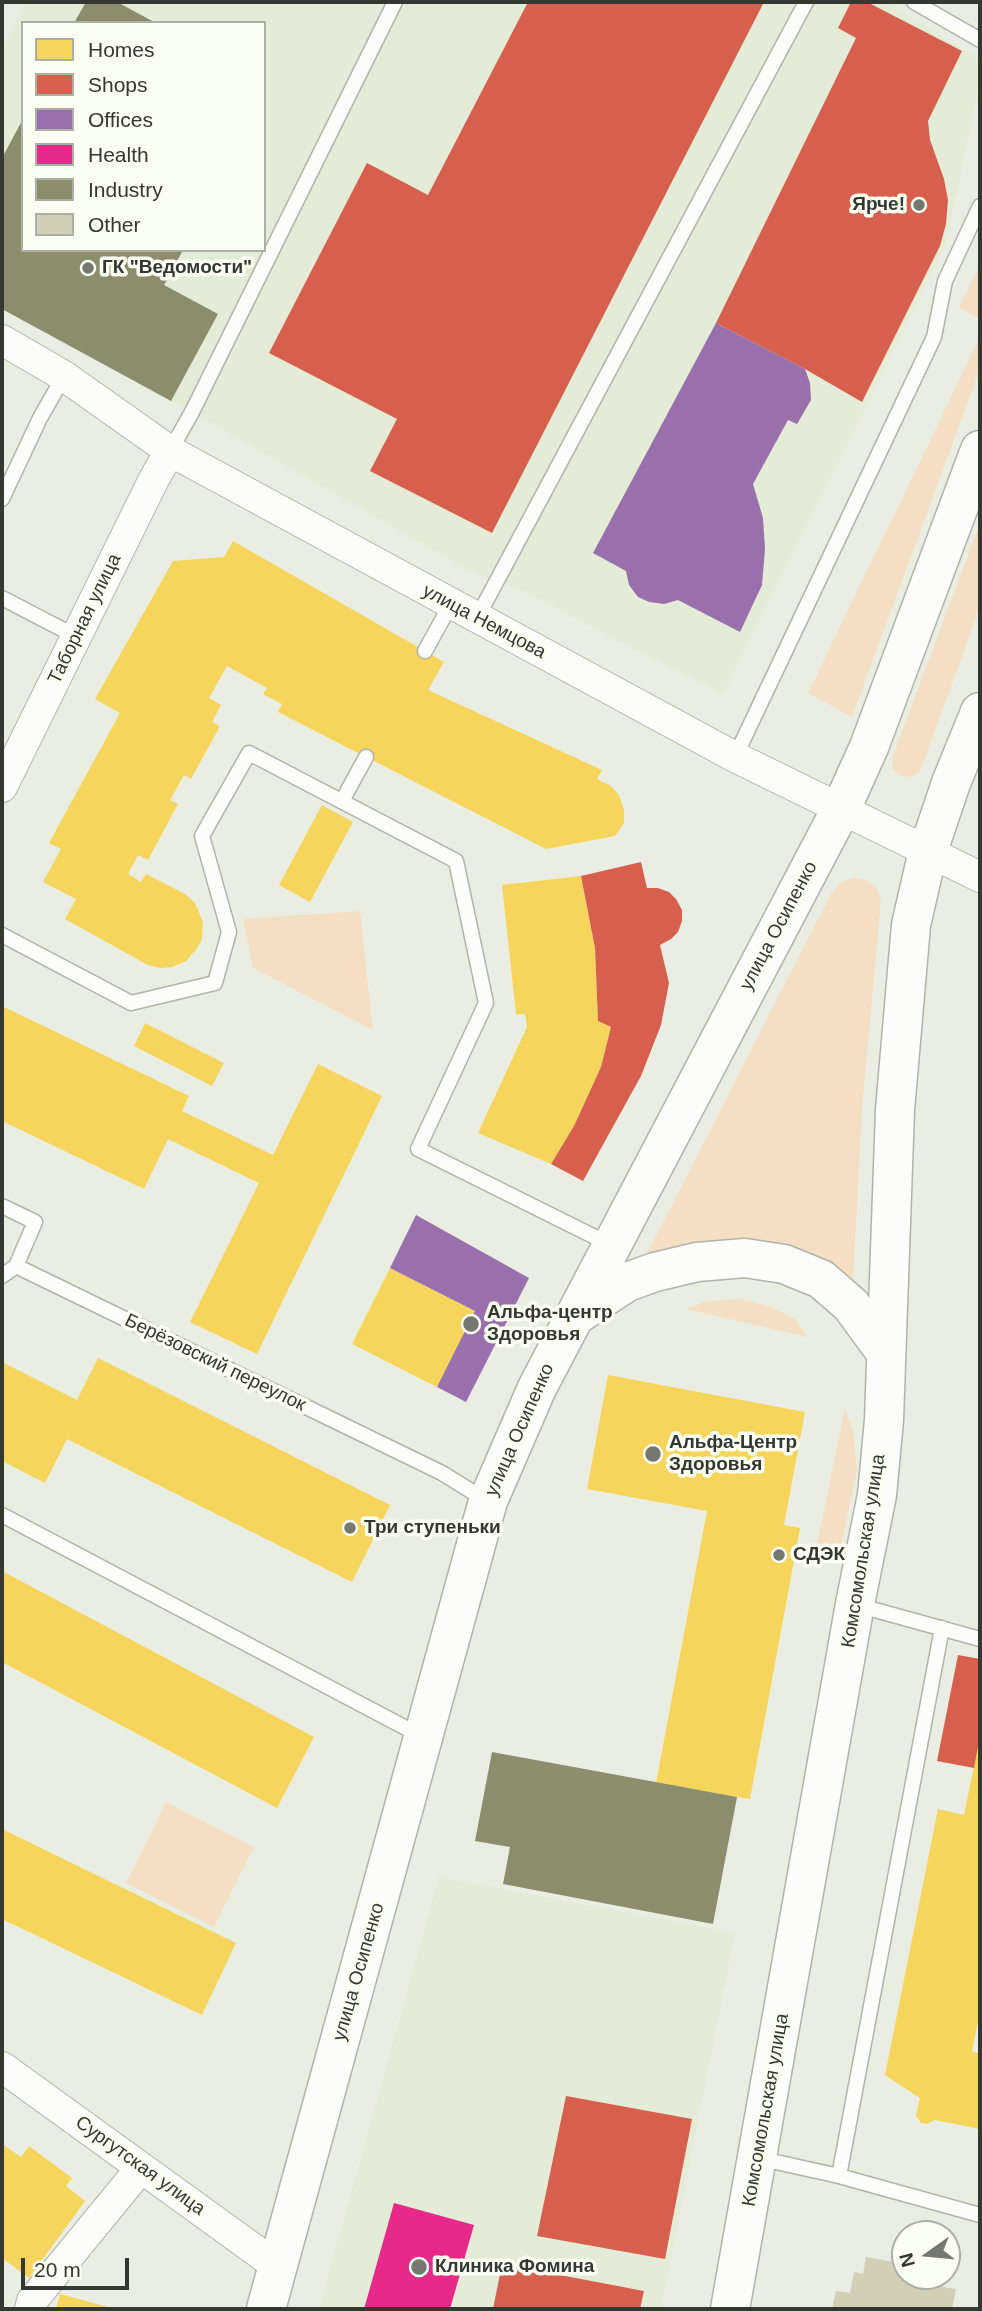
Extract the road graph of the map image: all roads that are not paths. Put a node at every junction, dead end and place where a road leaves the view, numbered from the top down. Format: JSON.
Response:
{"nodes":[{"id":1,"x":395,"y":2,"type":"edge"},
{"id":2,"x":806,"y":2,"type":"edge"},
{"id":3,"x":914,"y":2,"type":"edge"},
{"id":4,"x":980,"y":40,"type":"edge"},
{"id":5,"x":980,"y":206,"type":"edge"},
{"id":6,"x":2,"y":340,"type":"edge"},
{"id":7,"x":64,"y":376,"type":"junction"},
{"id":8,"x":980,"y":450,"type":"edge"},
{"id":9,"x":170,"y":451,"type":"junction"},
{"id":10,"x":2,"y":499,"type":"edge"},
{"id":11,"x":2,"y":598,"type":"edge"},
{"id":12,"x":464,"y":611,"type":"junction"},
{"id":13,"x":77,"y":637,"type":"junction"},
{"id":14,"x":425,"y":652,"type":"dead end"},
{"id":15,"x":980,"y":712,"type":"edge"},
{"id":16,"x":366,"y":757,"type":"dead end"},
{"id":17,"x":734,"y":757,"type":"junction"},
{"id":18,"x":2,"y":787,"type":"edge"},
{"id":19,"x":342,"y":801,"type":"junction"},
{"id":20,"x":841,"y":809,"type":"junction"},
{"id":21,"x":928,"y":851,"type":"junction"},
{"id":22,"x":980,"y":877,"type":"edge"},
{"id":23,"x":2,"y":935,"type":"edge"},
{"id":24,"x":2,"y":1206,"type":"edge"},
{"id":25,"x":610,"y":1245,"type":"junction"},
{"id":26,"x":16,"y":1266,"type":"junction"},
{"id":27,"x":2,"y":1276,"type":"edge"},
{"id":28,"x":574,"y":1316,"type":"junction"},
{"id":29,"x":886,"y":1353,"type":"junction"},
{"id":30,"x":488,"y":1501,"type":"junction"},
{"id":31,"x":2,"y":1515,"type":"edge"},
{"id":32,"x":855,"y":1604,"type":"junction"},
{"id":33,"x":942,"y":1628,"type":"junction"},
{"id":34,"x":980,"y":1639,"type":"edge"},
{"id":35,"x":424,"y":1737,"type":"junction"},
{"id":36,"x":2,"y":2067,"type":"edge"},
{"id":37,"x":758,"y":2158,"type":"junction"},
{"id":38,"x":141,"y":2168,"type":"junction"},
{"id":39,"x":839,"y":2176,"type":"junction"},
{"id":40,"x":980,"y":2215,"type":"edge"},
{"id":41,"x":277,"y":2266,"type":"junction"},
{"id":42,"x":30,"y":2309,"type":"edge"},
{"id":43,"x":266,"y":2309,"type":"edge"},
{"id":44,"x":730,"y":2309,"type":"edge"}],
"edges":[{"from":1,"to":9,"type":"lane"},
{"from":2,"to":12,"type":"lane"},
{"from":3,"to":4,"type":"lane"},
{"from":5,"to":17,"type":"lane"},
{"from":6,"to":7,"type":"street","name":"улица Немцова"},
{"from":7,"to":9,"type":"street","name":"улица Немцова"},
{"from":7,"to":10,"type":"lane"},
{"from":8,"to":20,"type":"main road","name":"улица Осипенко"},
{"from":9,"to":12,"type":"street","name":"улица Немцова"},
{"from":9,"to":13,"type":"street","name":"Таборная улица"},
{"from":11,"to":13,"type":"lane"},
{"from":12,"to":14,"type":"lane"},
{"from":12,"to":17,"type":"street","name":"улица Немцова"},
{"from":13,"to":18,"type":"street","name":"Таборная улица"},
{"from":15,"to":21,"type":"main road","name":"Комсомольская улица"},
{"from":16,"to":19,"type":"lane"},
{"from":17,"to":20,"type":"street","name":"улица Немцова"},
{"from":19,"to":23,"type":"lane"},
{"from":19,"to":25,"type":"lane"},
{"from":20,"to":21,"type":"street","name":"улица Немцова"},
{"from":20,"to":25,"type":"main road","name":"улица Осипенко"},
{"from":21,"to":22,"type":"street","name":"улица Немцова"},
{"from":21,"to":29,"type":"main road","name":"Комсомольская улица"},
{"from":24,"to":26,"type":"lane"},
{"from":25,"to":28,"type":"main road","name":"улица Осипенко"},
{"from":26,"to":27,"type":"lane"},
{"from":26,"to":30,"type":"lane","name":"Берёзовский переулок"},
{"from":28,"to":29,"type":"main road"},
{"from":28,"to":30,"type":"main road","name":"улица Осипенко"},
{"from":29,"to":32,"type":"main road","name":"Комсомольская улица"},
{"from":30,"to":35,"type":"main road","name":"улица Осипенко"},
{"from":31,"to":35,"type":"lane"},
{"from":32,"to":33,"type":"lane"},
{"from":32,"to":37,"type":"main road","name":"Комсомольская улица"},
{"from":33,"to":34,"type":"lane"},
{"from":33,"to":39,"type":"lane"},
{"from":35,"to":41,"type":"main road","name":"улица Осипенко"},
{"from":36,"to":38,"type":"street","name":"Сургутская улица"},
{"from":37,"to":39,"type":"lane"},
{"from":37,"to":44,"type":"main road","name":"Комсомольская улица"},
{"from":38,"to":41,"type":"street","name":"Сургутская улица"},
{"from":38,"to":42,"type":"street"},
{"from":39,"to":40,"type":"lane"},
{"from":41,"to":43,"type":"main road","name":"улица Осипенко"}]}
